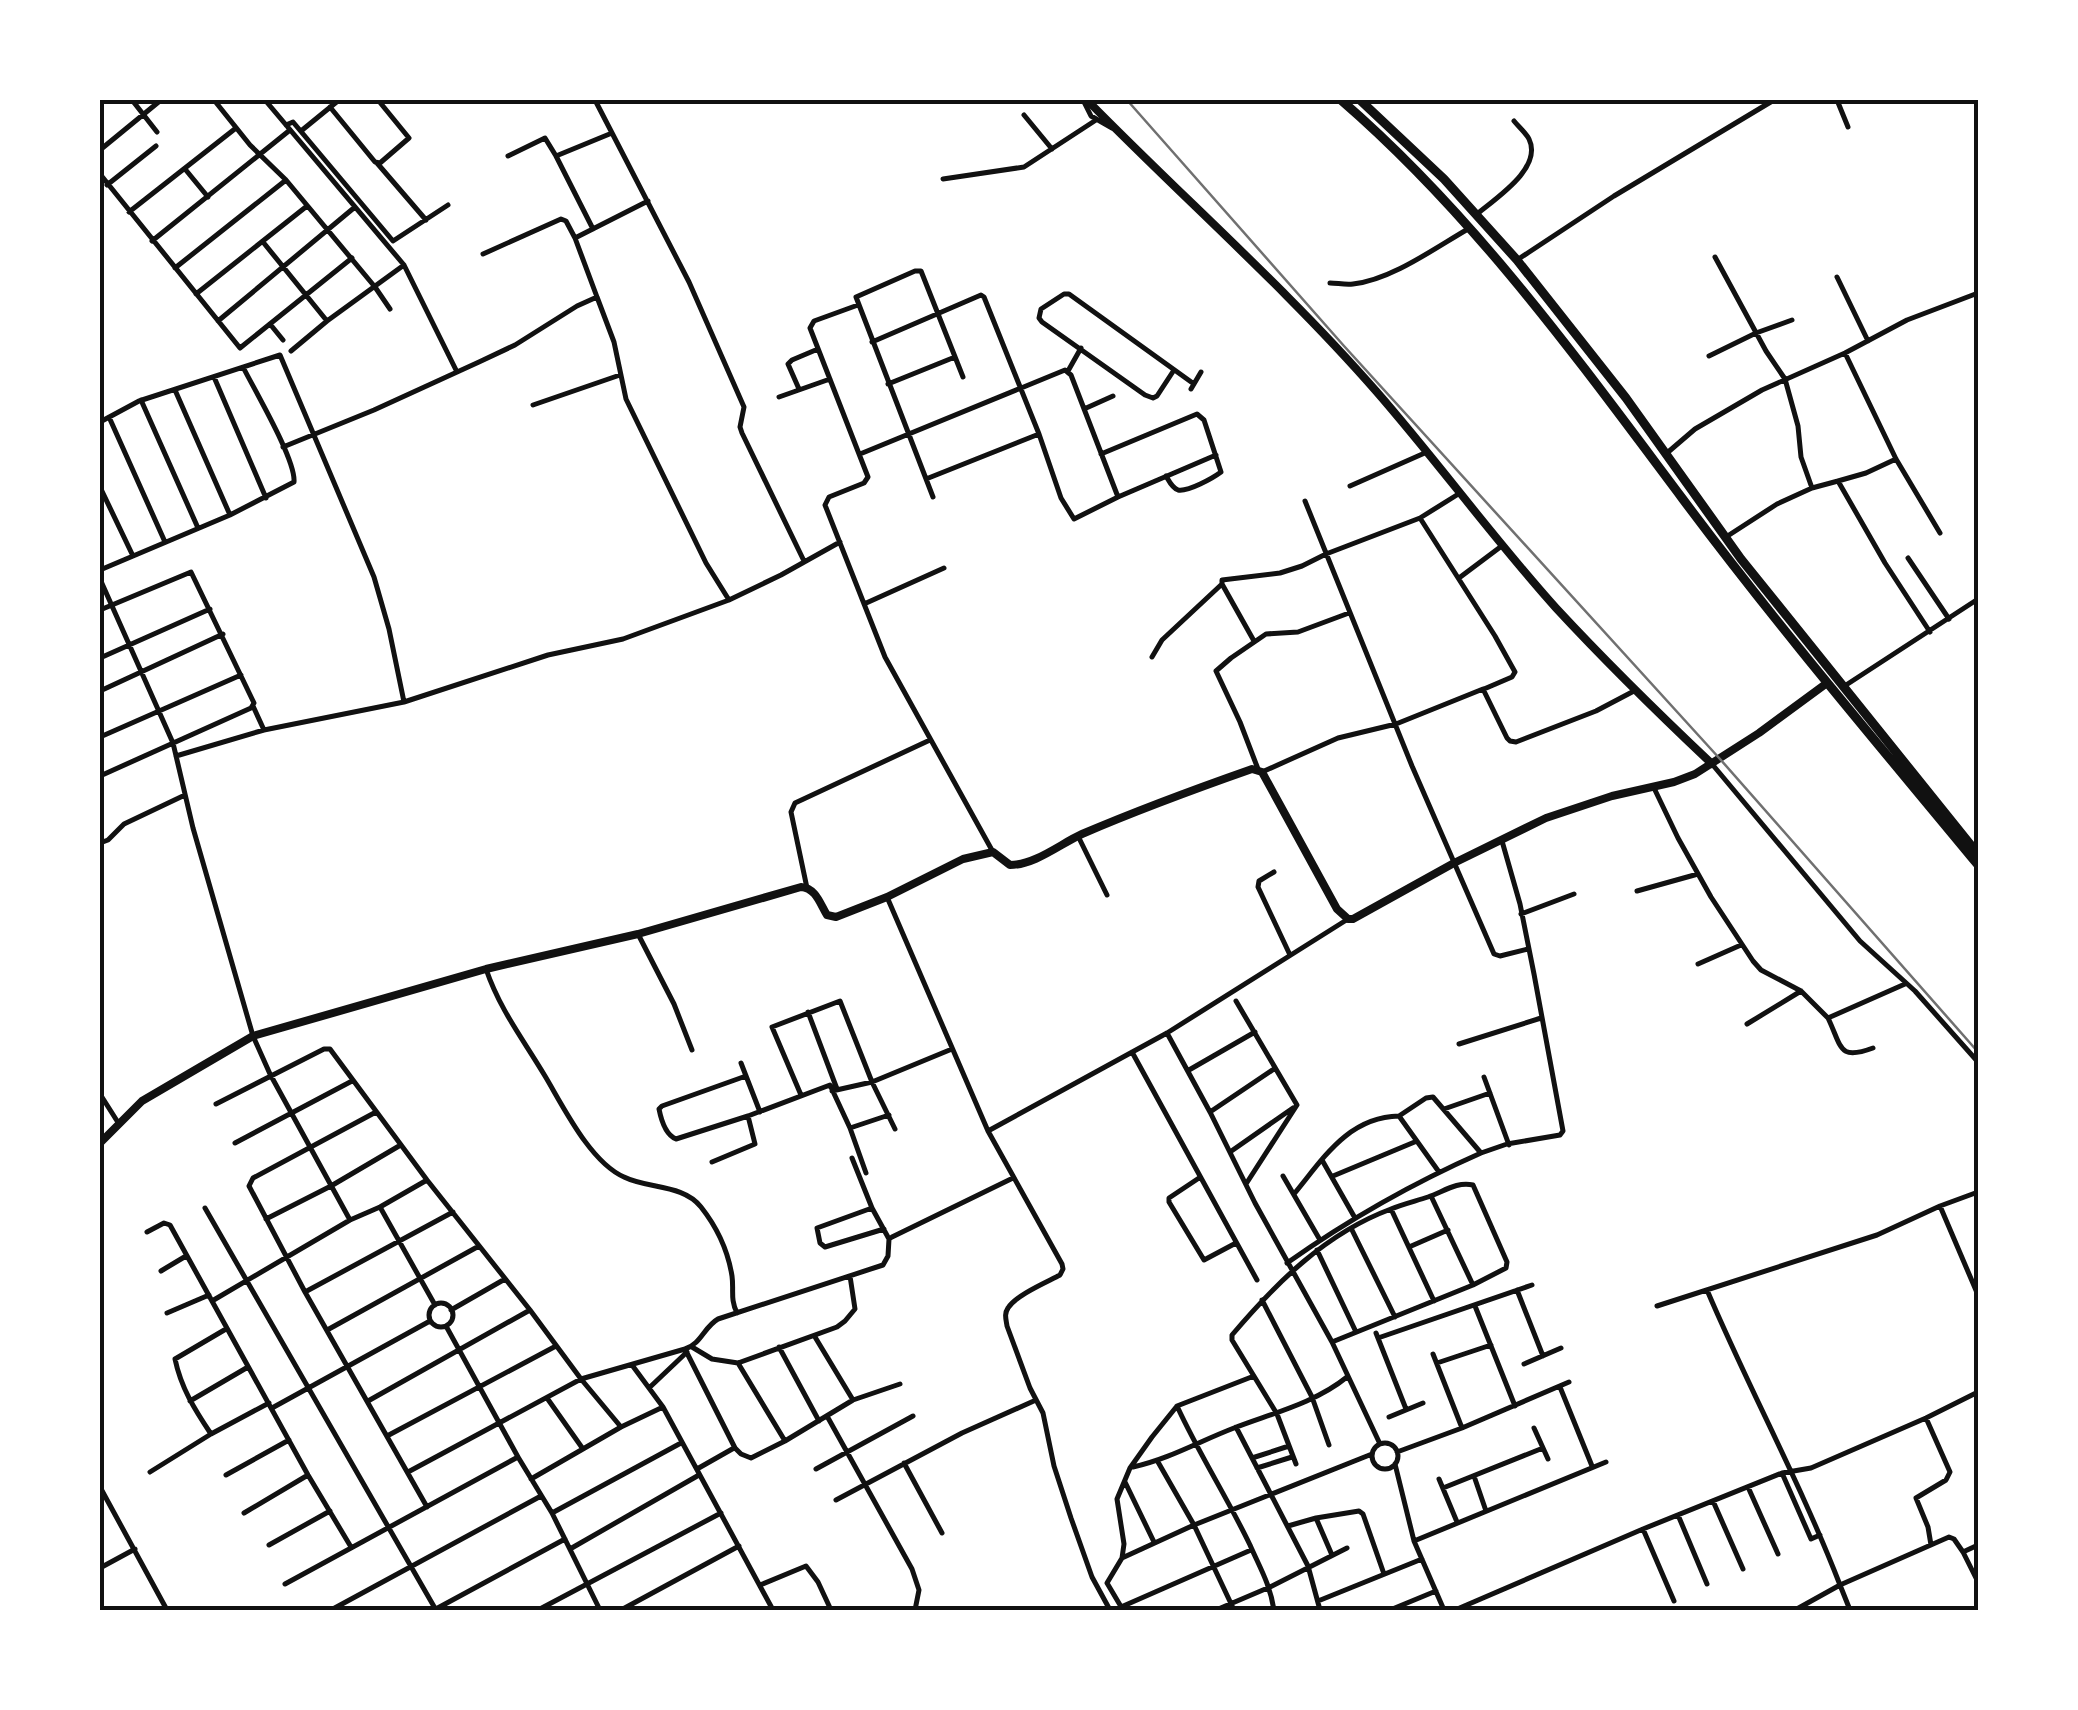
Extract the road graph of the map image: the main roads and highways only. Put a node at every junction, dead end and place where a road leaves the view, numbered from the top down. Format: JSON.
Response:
{"nodes":[{"id":1,"x":1340,"y":100,"type":"edge"},
{"id":2,"x":1360,"y":100,"type":"edge"},
{"id":3,"x":1978,"y":854,"type":"edge"},
{"id":4,"x":1978,"y":865,"type":"edge"}],
"edges":[{"from":1,"to":4,"type":"highway"},
{"from":2,"to":3,"type":"highway"}]}
